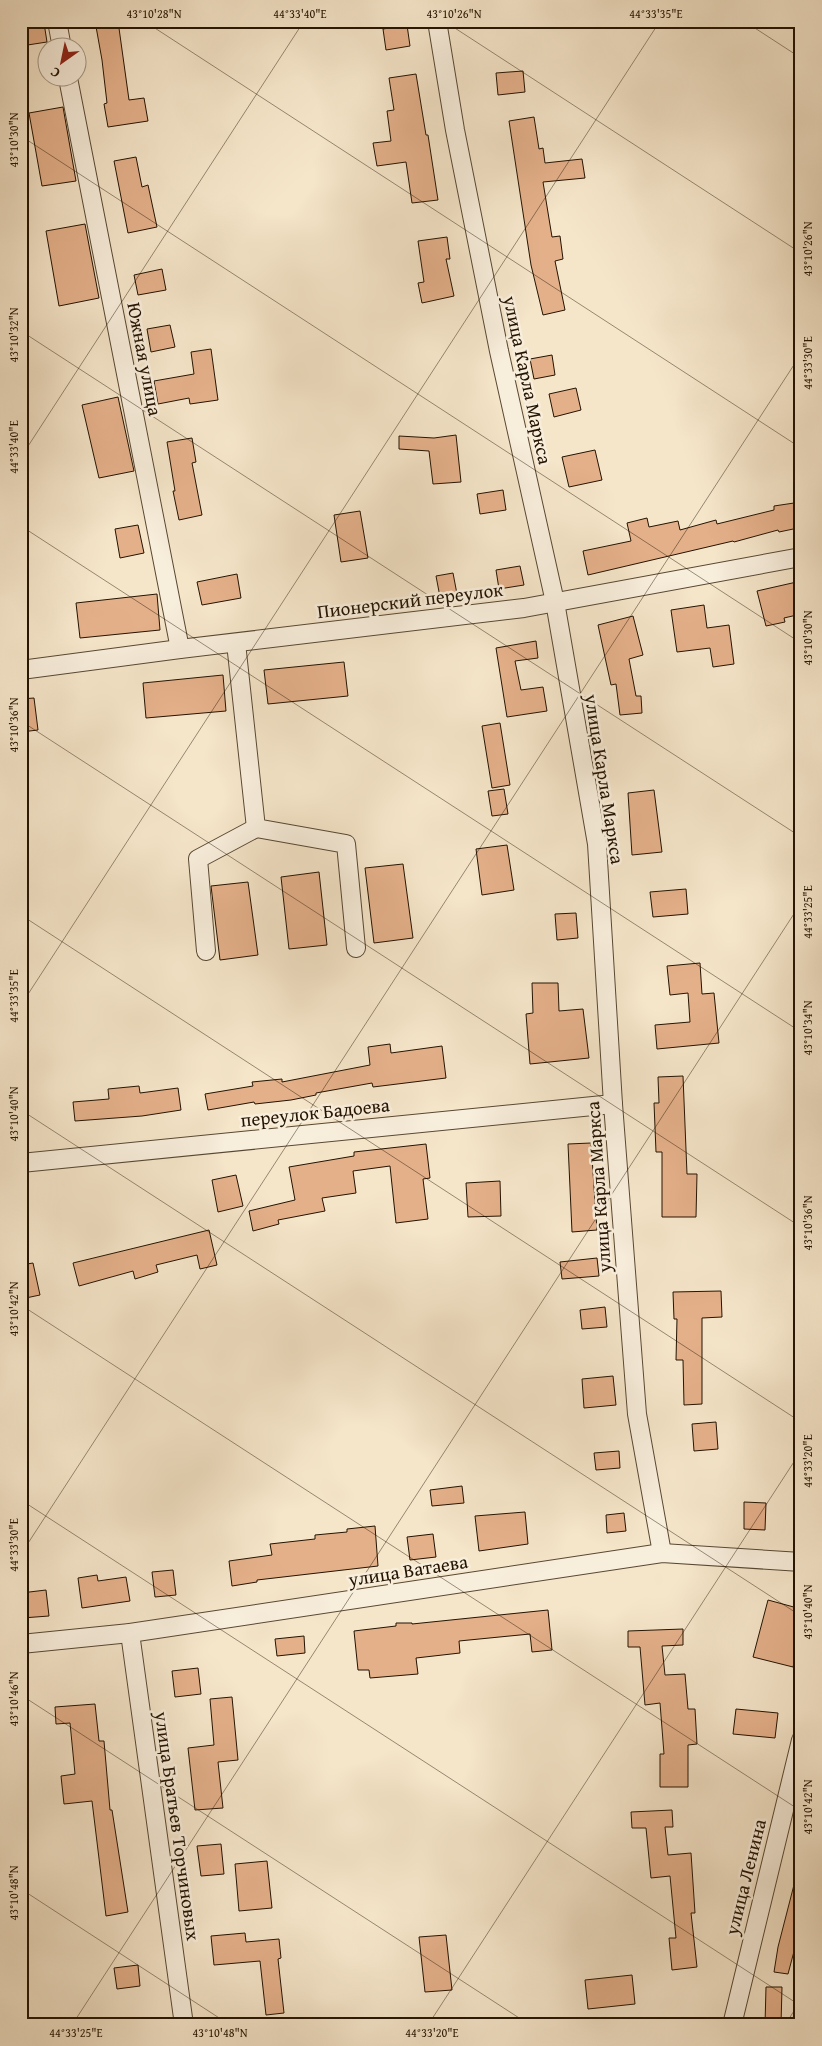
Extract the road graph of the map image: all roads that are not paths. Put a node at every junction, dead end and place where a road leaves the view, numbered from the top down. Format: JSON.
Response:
{"nodes":[{"id":1,"x":57,"y":21,"type":"edge"},
{"id":2,"x":437,"y":21,"type":"edge"},
{"id":3,"x":60,"y":38,"type":"edge"},
{"id":4,"x":70,"y":88,"type":"edge"},
{"id":5,"x":801,"y":557,"type":"edge"},
{"id":6,"x":555,"y":602,"type":"junction"},
{"id":7,"x":236,"y":643,"type":"junction"},
{"id":8,"x":180,"y":649,"type":"junction"},
{"id":9,"x":21,"y":670,"type":"edge"},
{"id":10,"x":256,"y":828,"type":"junction"},
{"id":11,"x":356,"y":948,"type":"dead end"},
{"id":12,"x":206,"y":951,"type":"dead end"},
{"id":13,"x":613,"y":1104,"type":"junction"},
{"id":14,"x":21,"y":1163,"type":"edge"},
{"id":15,"x":662,"y":1553,"type":"junction"},
{"id":16,"x":801,"y":1562,"type":"edge"},
{"id":17,"x":130,"y":1633,"type":"junction"},
{"id":18,"x":21,"y":1644,"type":"edge"},
{"id":19,"x":801,"y":1740,"type":"edge"},
{"id":20,"x":184,"y":2025,"type":"edge"},
{"id":21,"x":732,"y":2025,"type":"edge"}],
"edges":[{"from":1,"to":3,"type":"street"},
{"from":2,"to":6,"type":"street","name":"улица Карла Маркса"},
{"from":4,"to":8,"type":"street","name":"Южная улица"},
{"from":5,"to":6,"type":"street","name":"Пионерский переулок"},
{"from":6,"to":7,"type":"street","name":"Пионерский переулок"},
{"from":6,"to":13,"type":"street","name":"улица Карла Маркса"},
{"from":7,"to":8,"type":"street","name":"Пионерский переулок"},
{"from":7,"to":10,"type":"street"},
{"from":8,"to":9,"type":"street","name":"Пионерский переулок"},
{"from":10,"to":11,"type":"street"},
{"from":10,"to":12,"type":"street"},
{"from":13,"to":14,"type":"street","name":"переулок Бадоева"},
{"from":13,"to":15,"type":"street","name":"улица Карла Маркса"},
{"from":15,"to":16,"type":"street","name":"улица Ватаева"},
{"from":15,"to":17,"type":"street","name":"улица Ватаева"},
{"from":17,"to":18,"type":"street","name":"улица Ватаева"},
{"from":17,"to":20,"type":"street","name":"улица Братьев Торчиновых"},
{"from":19,"to":21,"type":"street","name":"улица Ленина"}]}
